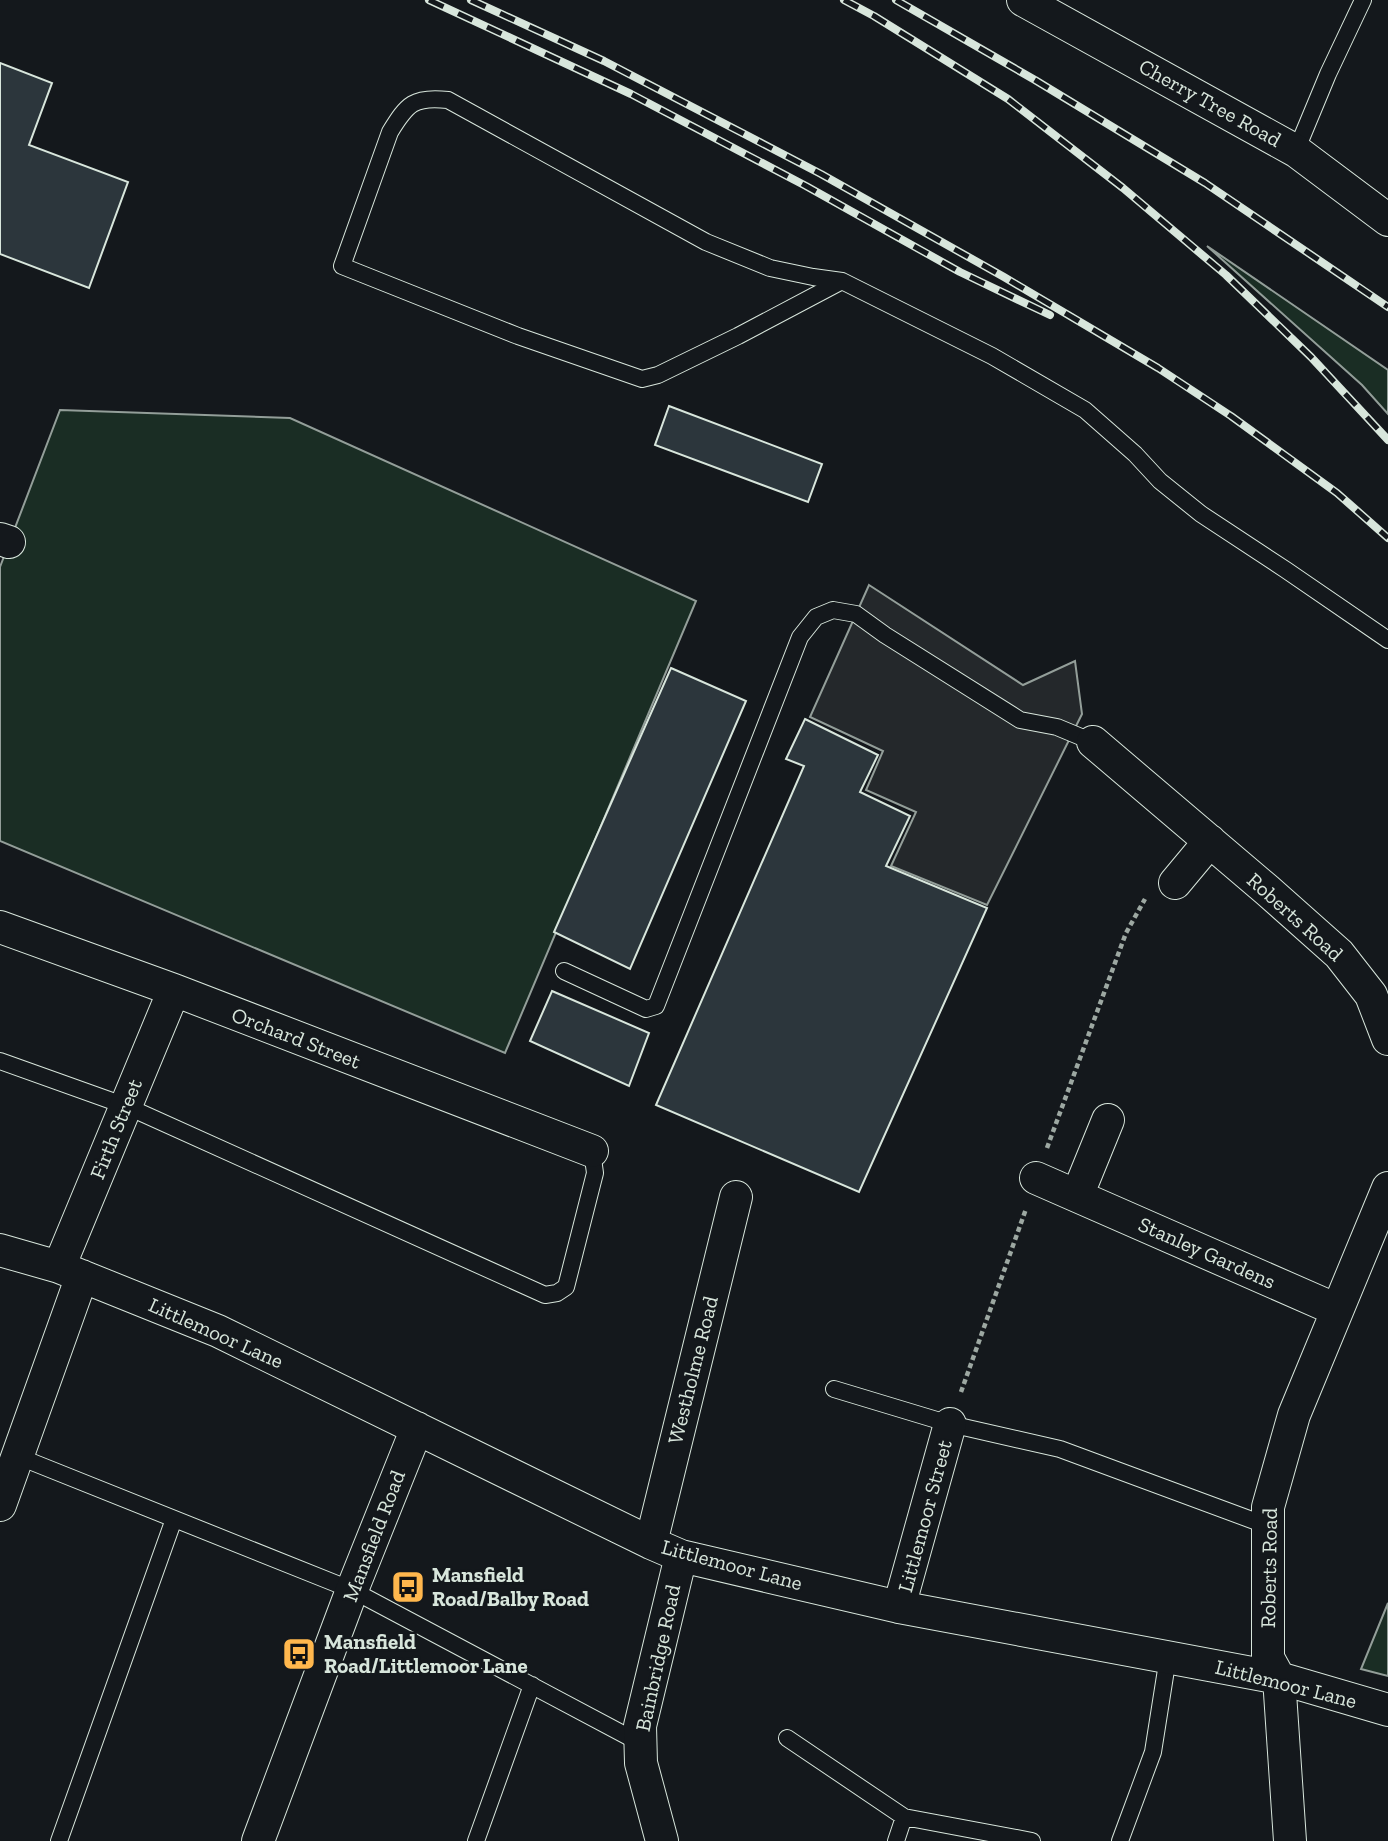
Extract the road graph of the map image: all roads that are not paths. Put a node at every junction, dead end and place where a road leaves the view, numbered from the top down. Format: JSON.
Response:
{"nodes":[{"id":1,"x":1023,"y":0,"type":"edge"},
{"id":2,"x":1363,"y":0,"type":"edge"},
{"id":3,"x":1296,"y":151,"type":"junction"},
{"id":4,"x":1388,"y":220,"type":"edge"},
{"id":5,"x":842,"y":281,"type":"junction"},
{"id":6,"x":1388,"y":640,"type":"edge"},
{"id":7,"x":1093,"y":742,"type":"joint"},
{"id":8,"x":1210,"y":841,"type":"junction"},
{"id":9,"x":1175,"y":883,"type":"road end"},
{"id":10,"x":0,"y":927,"type":"edge"},
{"id":11,"x":564,"y":971,"type":"dead end"},
{"id":12,"x":174,"y":990,"type":"junction"},
{"id":13,"x":1388,"y":1038,"type":"edge"},
{"id":14,"x":0,"y":1061,"type":"edge"},
{"id":15,"x":126,"y":1106,"type":"junction"},
{"id":16,"x":1108,"y":1120,"type":"dead end"},
{"id":17,"x":592,"y":1152,"type":"joint"},
{"id":18,"x":1036,"y":1178,"type":"road end"},
{"id":19,"x":1388,"y":1188,"type":"edge"},
{"id":20,"x":1077,"y":1196,"type":"junction"},
{"id":21,"x":736,"y":1197,"type":"dead end"},
{"id":22,"x":0,"y":1250,"type":"edge"},
{"id":23,"x":70,"y":1271,"type":"junction"},
{"id":24,"x":1337,"y":1310,"type":"junction"},
{"id":25,"x":834,"y":1389,"type":"dead end"},
{"id":26,"x":950,"y":1424,"type":"junction"},
{"id":27,"x":416,"y":1428,"type":"junction"},
{"id":28,"x":17,"y":1457,"type":"junction"},
{"id":29,"x":0,"y":1505,"type":"edge"},
{"id":30,"x":174,"y":1519,"type":"junction"},
{"id":31,"x":1268,"y":1526,"type":"junction"},
{"id":32,"x":650,"y":1543,"type":"junction"},
{"id":33,"x":681,"y":1556,"type":"junction"},
{"id":34,"x":352,"y":1590,"type":"junction"},
{"id":35,"x":900,"y":1607,"type":"junction"},
{"id":36,"x":1168,"y":1657,"type":"junction"},
{"id":37,"x":1279,"y":1678,"type":"junction"},
{"id":38,"x":532,"y":1685,"type":"junction"},
{"id":39,"x":1388,"y":1710,"type":"edge"},
{"id":40,"x":787,"y":1738,"type":"dead end"},
{"id":41,"x":640,"y":1743,"type":"junction"},
{"id":42,"x":904,"y":1817,"type":"junction"},
{"id":43,"x":59,"y":1841,"type":"edge"},
{"id":44,"x":258,"y":1841,"type":"edge"},
{"id":45,"x":476,"y":1841,"type":"edge"},
{"id":46,"x":662,"y":1841,"type":"edge"},
{"id":47,"x":896,"y":1841,"type":"edge"},
{"id":48,"x":1032,"y":1841,"type":"edge"},
{"id":49,"x":1120,"y":1841,"type":"edge"},
{"id":50,"x":1290,"y":1841,"type":"edge"}],
"edges":[{"from":1,"to":3,"type":"street","name":"Cherry Tree Road"},
{"from":2,"to":3,"type":"lane"},
{"from":3,"to":4,"type":"street","name":"Cherry Tree Road"},
{"from":5,"to":5,"type":"lane"},
{"from":5,"to":6,"type":"lane"},
{"from":7,"to":8,"type":"street","name":"Roberts Road"},
{"from":7,"to":11,"type":"lane"},
{"from":8,"to":9,"type":"street"},
{"from":8,"to":13,"type":"street","name":"Roberts Road"},
{"from":10,"to":12,"type":"street","name":"Orchard Street"},
{"from":12,"to":15,"type":"street","name":"Firth Street"},
{"from":12,"to":17,"type":"street","name":"Orchard Street"},
{"from":14,"to":15,"type":"lane"},
{"from":15,"to":17,"type":"lane"},
{"from":15,"to":23,"type":"street","name":"Firth Street"},
{"from":16,"to":20,"type":"street"},
{"from":18,"to":20,"type":"street","name":"Stanley Gardens"},
{"from":19,"to":24,"type":"street","name":"Roberts Road"},
{"from":20,"to":24,"type":"street","name":"Stanley Gardens"},
{"from":21,"to":32,"type":"street","name":"Westholme Road"},
{"from":22,"to":23,"type":"street","name":"Littlemoor Lane"},
{"from":23,"to":27,"type":"street","name":"Littlemoor Lane"},
{"from":23,"to":28,"type":"street","name":"Firth Street"},
{"from":24,"to":31,"type":"street","name":"Roberts Road"},
{"from":25,"to":26,"type":"lane"},
{"from":26,"to":31,"type":"lane"},
{"from":26,"to":35,"type":"street","name":"Littlemoor Street"},
{"from":27,"to":32,"type":"street","name":"Littlemoor Lane"},
{"from":27,"to":34,"type":"street","name":"Mansfield Road"},
{"from":28,"to":29,"type":"street","name":"Firth Street"},
{"from":28,"to":30,"type":"lane"},
{"from":30,"to":34,"type":"lane"},
{"from":30,"to":43,"type":"lane"},
{"from":31,"to":37,"type":"street","name":"Roberts Road"},
{"from":32,"to":33,"type":"street","name":"Littlemoor Lane"},
{"from":33,"to":35,"type":"street","name":"Littlemoor Lane"},
{"from":33,"to":41,"type":"street","name":"Bainbridge Road"},
{"from":34,"to":38,"type":"lane"},
{"from":34,"to":44,"type":"street","name":"Mansfield Road"},
{"from":35,"to":36,"type":"street","name":"Littlemoor Lane"},
{"from":36,"to":37,"type":"street","name":"Littlemoor Lane"},
{"from":36,"to":49,"type":"lane"},
{"from":37,"to":39,"type":"street","name":"Littlemoor Lane"},
{"from":37,"to":50,"type":"street","name":"Roberts Road"},
{"from":38,"to":41,"type":"lane"},
{"from":38,"to":45,"type":"lane"},
{"from":40,"to":42,"type":"lane"},
{"from":41,"to":46,"type":"street","name":"Bainbridge Road"},
{"from":42,"to":47,"type":"lane"},
{"from":42,"to":48,"type":"lane"}]}
